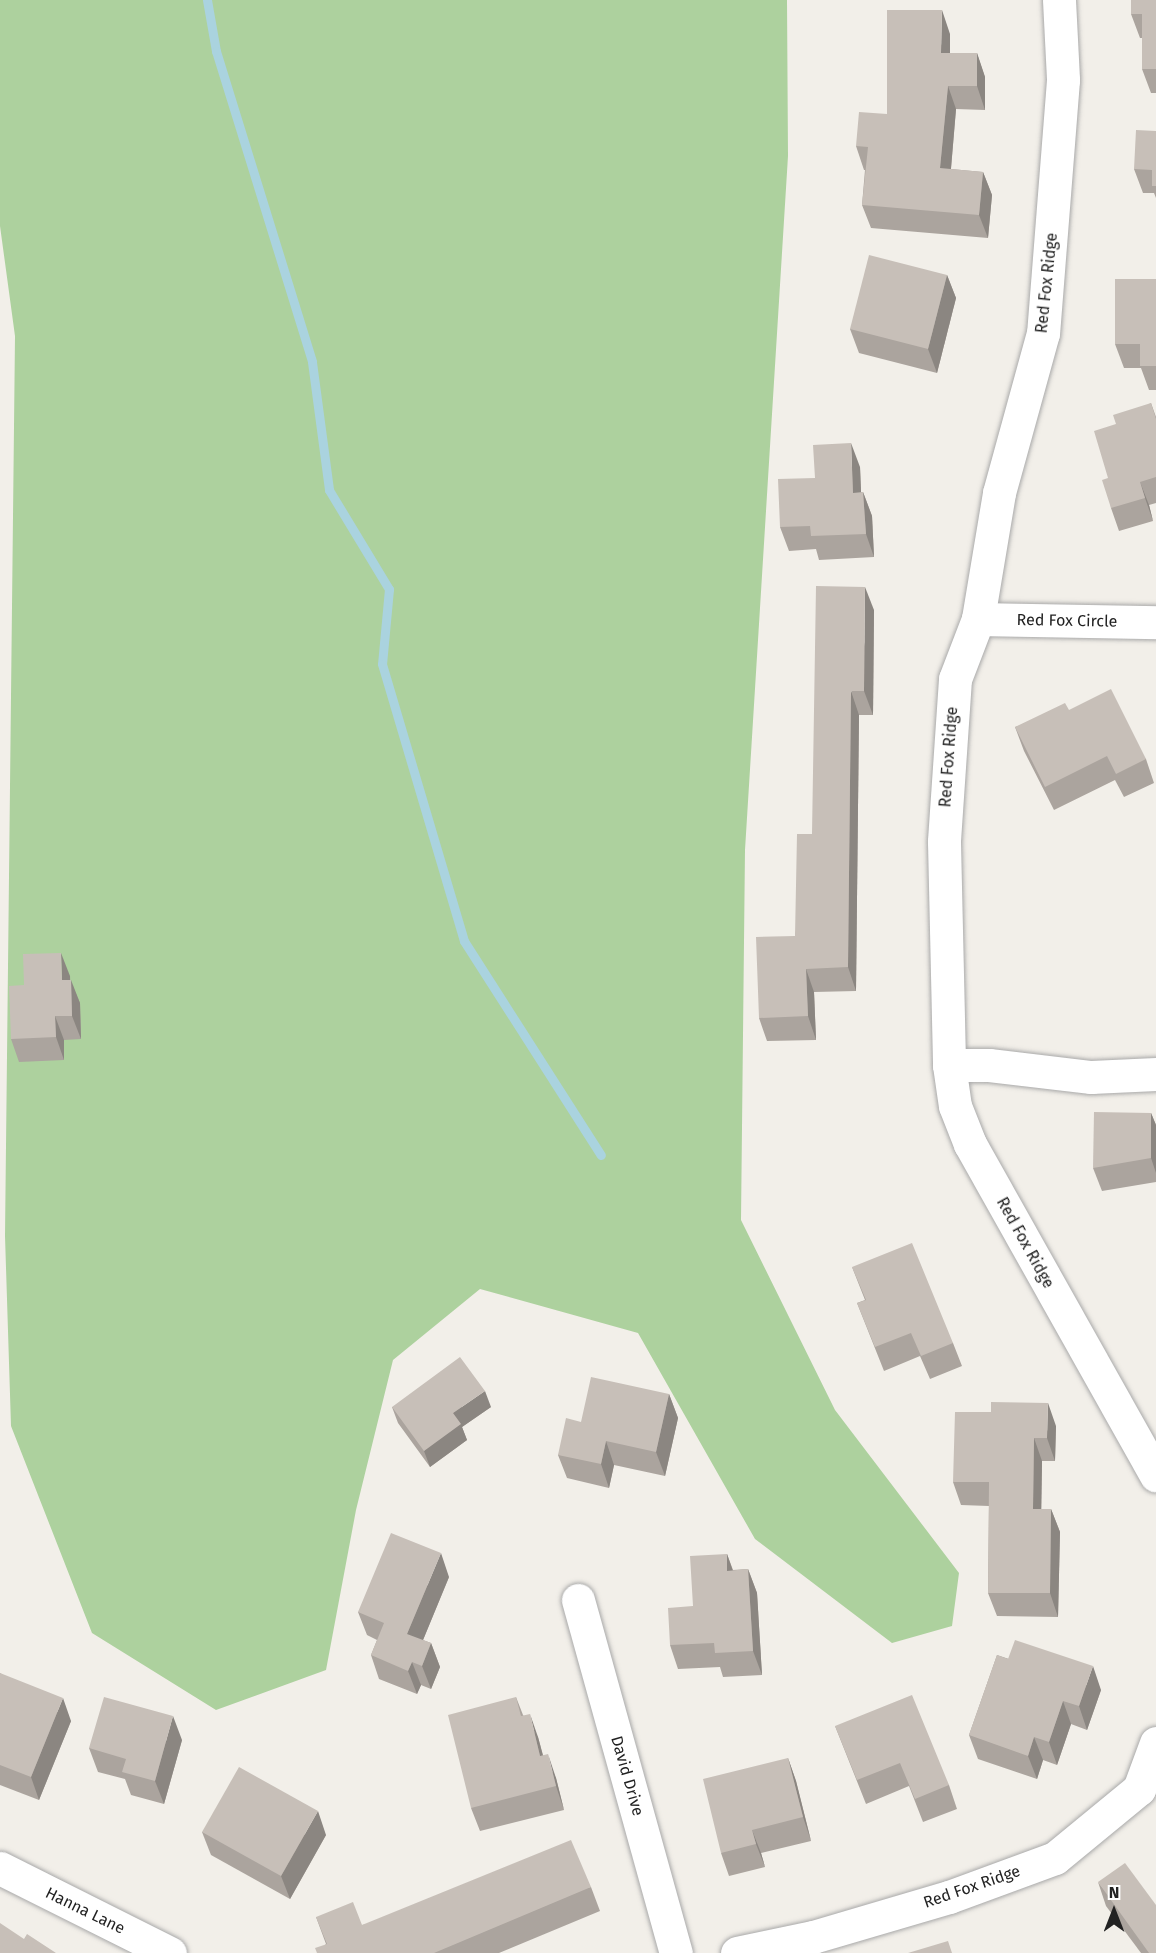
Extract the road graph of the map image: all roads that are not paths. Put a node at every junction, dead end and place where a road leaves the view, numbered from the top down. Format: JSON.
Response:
{"nodes":[{"id":1,"x":1059,"y":0,"type":"edge"},
{"id":2,"x":978,"y":619,"type":"junction"},
{"id":3,"x":1156,"y":622,"type":"edge"},
{"id":4,"x":949,"y":1065,"type":"junction"},
{"id":5,"x":1156,"y":1074,"type":"edge"},
{"id":6,"x":1154,"y":1465,"type":"edge"},
{"id":7,"x":578,"y":1600,"type":"dead end"},
{"id":8,"x":1156,"y":1743,"type":"edge"},
{"id":9,"x":0,"y":1868,"type":"edge"},
{"id":10,"x":170,"y":1953,"type":"edge"},
{"id":11,"x":676,"y":1953,"type":"edge"},
{"id":12,"x":737,"y":1953,"type":"edge"}],
"edges":[{"from":1,"to":2,"type":"street","name":"Red Fox Ridge"},
{"from":2,"to":3,"type":"street","name":"Red Fox Circle"},
{"from":2,"to":4,"type":"street","name":"Red Fox Ridge"},
{"from":4,"to":5,"type":"street"},
{"from":4,"to":6,"type":"street","name":"Red Fox Ridge"},
{"from":7,"to":11,"type":"street","name":"David Drive"},
{"from":8,"to":12,"type":"street","name":"Red Fox Ridge"},
{"from":9,"to":10,"type":"street","name":"Hanna Lane"}]}
